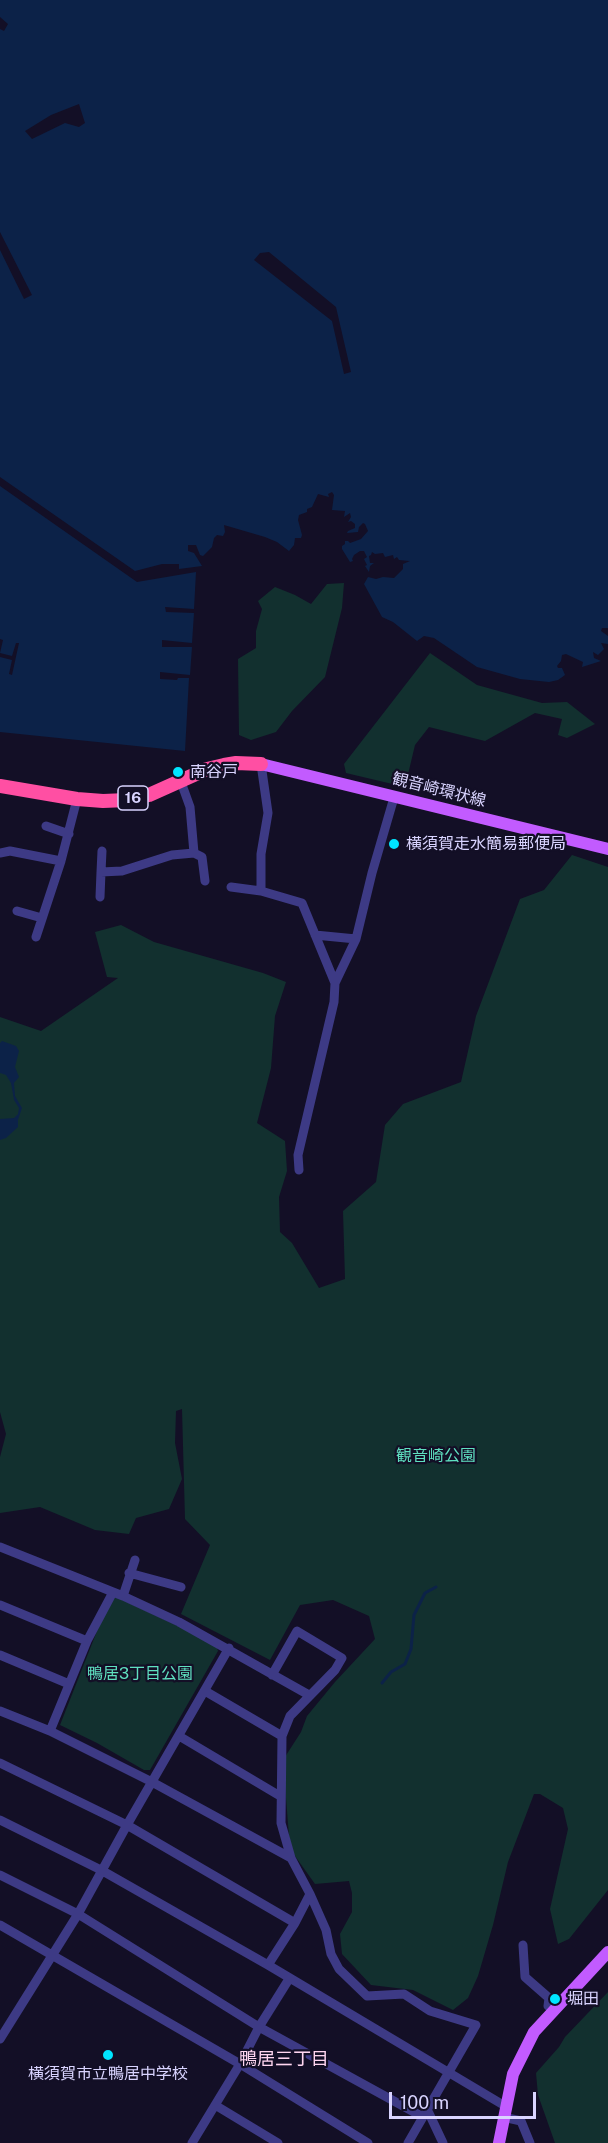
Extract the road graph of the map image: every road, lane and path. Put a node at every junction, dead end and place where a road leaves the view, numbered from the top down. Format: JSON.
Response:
{"nodes":[{"id":1,"x":261,"y":764,"type":"junction"},
{"id":2,"x":181,"y":782,"type":"junction"},
{"id":3,"x":0,"y":786,"type":"edge"},
{"id":4,"x":78,"y":799,"type":"junction"},
{"id":5,"x":393,"y":801,"type":"dead end"},
{"id":6,"x":46,"y":826,"type":"dead end"},
{"id":7,"x":69,"y":834,"type":"junction"},
{"id":8,"x":608,"y":849,"type":"edge"},
{"id":9,"x":102,"y":851,"type":"dead end"},
{"id":10,"x":0,"y":853,"type":"edge"},
{"id":11,"x":194,"y":853,"type":"junction"},
{"id":12,"x":61,"y":861,"type":"junction"},
{"id":13,"x":101,"y":872,"type":"junction"},
{"id":14,"x":205,"y":881,"type":"dead end"},
{"id":15,"x":231,"y":887,"type":"dead end"},
{"id":16,"x":261,"y":891,"type":"junction"},
{"id":17,"x":100,"y":897,"type":"dead end"},
{"id":18,"x":17,"y":911,"type":"dead end"},
{"id":19,"x":42,"y":918,"type":"junction"},
{"id":20,"x":315,"y":935,"type":"junction"},
{"id":21,"x":36,"y":937,"type":"dead end"},
{"id":22,"x":356,"y":939,"type":"junction"},
{"id":23,"x":335,"y":983,"type":"junction"},
{"id":24,"x":299,"y":1170,"type":"dead end"},
{"id":25,"x":0,"y":1547,"type":"edge"},
{"id":26,"x":135,"y":1560,"type":"dead end"},
{"id":27,"x":129,"y":1573,"type":"junction"},
{"id":28,"x":181,"y":1587,"type":"dead end"},
{"id":29,"x":113,"y":1592,"type":"junction"},
{"id":30,"x":123,"y":1596,"type":"junction"},
{"id":31,"x":0,"y":1605,"type":"edge"},
{"id":32,"x":87,"y":1641,"type":"junction"},
{"id":33,"x":229,"y":1648,"type":"junction"},
{"id":34,"x":0,"y":1655,"type":"edge"},
{"id":35,"x":272,"y":1675,"type":"junction"},
{"id":36,"x":69,"y":1684,"type":"junction"},
{"id":37,"x":205,"y":1691,"type":"junction"},
{"id":38,"x":309,"y":1695,"type":"junction"},
{"id":39,"x":0,"y":1711,"type":"edge"},
{"id":40,"x":50,"y":1731,"type":"junction"},
{"id":41,"x":179,"y":1736,"type":"junction"},
{"id":42,"x":282,"y":1736,"type":"junction"},
{"id":43,"x":0,"y":1763,"type":"edge"},
{"id":44,"x":152,"y":1782,"type":"junction"},
{"id":45,"x":280,"y":1796,"type":"junction"},
{"id":46,"x":0,"y":1820,"type":"edge"},
{"id":47,"x":127,"y":1825,"type":"junction"},
{"id":48,"x":291,"y":1858,"type":"junction"},
{"id":49,"x":101,"y":1870,"type":"junction"},
{"id":50,"x":0,"y":1875,"type":"edge"},
{"id":51,"x":310,"y":1894,"type":"junction"},
{"id":52,"x":78,"y":1914,"type":"junction"},
{"id":53,"x":295,"y":1923,"type":"junction"},
{"id":54,"x":2,"y":1930,"type":"edge"},
{"id":55,"x":523,"y":1945,"type":"dead end"},
{"id":56,"x":608,"y":1952,"type":"edge"},
{"id":57,"x":53,"y":1956,"type":"junction"},
{"id":58,"x":268,"y":1965,"type":"junction"},
{"id":59,"x":289,"y":1979,"type":"junction"},
{"id":60,"x":554,"y":2010,"type":"junction"},
{"id":61,"x":259,"y":2027,"type":"junction"},
{"id":62,"x":0,"y":2039,"type":"edge"},
{"id":63,"x":240,"y":2064,"type":"junction"},
{"id":64,"x":448,"y":2073,"type":"junction"},
{"id":65,"x":215,"y":2105,"type":"junction"},
{"id":66,"x":504,"y":2111,"type":"junction"},
{"id":67,"x":425,"y":2113,"type":"junction"},
{"id":68,"x":192,"y":2143,"type":"edge"},
{"id":69,"x":278,"y":2143,"type":"edge"},
{"id":70,"x":368,"y":2143,"type":"edge"},
{"id":71,"x":408,"y":2143,"type":"edge"},
{"id":72,"x":443,"y":2143,"type":"edge"},
{"id":73,"x":499,"y":2143,"type":"edge"},
{"id":74,"x":530,"y":2143,"type":"edge"}],
"edges":[{"from":1,"to":2,"type":"highway","number":"16"},
{"from":1,"to":8,"type":"main road","name":"観音崎環状線"},
{"from":1,"to":16,"type":"street"},
{"from":2,"to":4,"type":"highway","number":"16"},
{"from":2,"to":11,"type":"street"},
{"from":3,"to":4,"type":"highway","number":"16"},
{"from":4,"to":7,"type":"street"},
{"from":5,"to":22,"type":"street"},
{"from":6,"to":7,"type":"street"},
{"from":7,"to":12,"type":"street"},
{"from":9,"to":13,"type":"street"},
{"from":10,"to":12,"type":"street"},
{"from":11,"to":13,"type":"street"},
{"from":11,"to":14,"type":"street"},
{"from":12,"to":19,"type":"street"},
{"from":13,"to":17,"type":"street"},
{"from":15,"to":16,"type":"street"},
{"from":16,"to":20,"type":"street"},
{"from":18,"to":19,"type":"street"},
{"from":19,"to":21,"type":"street"},
{"from":20,"to":22,"type":"street"},
{"from":20,"to":23,"type":"street"},
{"from":22,"to":23,"type":"street"},
{"from":23,"to":24,"type":"street"},
{"from":25,"to":29,"type":"street"},
{"from":26,"to":27,"type":"street"},
{"from":27,"to":28,"type":"street"},
{"from":27,"to":30,"type":"street"},
{"from":29,"to":30,"type":"street"},
{"from":29,"to":32,"type":"street"},
{"from":30,"to":33,"type":"street"},
{"from":31,"to":32,"type":"street"},
{"from":32,"to":36,"type":"street"},
{"from":33,"to":35,"type":"street"},
{"from":33,"to":37,"type":"street"},
{"from":34,"to":36,"type":"street"},
{"from":35,"to":38,"type":"street"},
{"from":35,"to":38,"type":"street"},
{"from":36,"to":40,"type":"street"},
{"from":37,"to":41,"type":"street"},
{"from":37,"to":42,"type":"street"},
{"from":38,"to":42,"type":"street"},
{"from":39,"to":40,"type":"street"},
{"from":40,"to":44,"type":"street"},
{"from":41,"to":44,"type":"street"},
{"from":41,"to":45,"type":"street"},
{"from":42,"to":45,"type":"street"},
{"from":43,"to":47,"type":"street"},
{"from":44,"to":47,"type":"street"},
{"from":44,"to":48,"type":"street"},
{"from":45,"to":48,"type":"street"},
{"from":46,"to":49,"type":"street"},
{"from":47,"to":49,"type":"street"},
{"from":47,"to":53,"type":"street"},
{"from":48,"to":51,"type":"street"},
{"from":49,"to":52,"type":"street"},
{"from":49,"to":58,"type":"street"},
{"from":50,"to":52,"type":"street"},
{"from":51,"to":53,"type":"street"},
{"from":51,"to":64,"type":"street"},
{"from":52,"to":57,"type":"street"},
{"from":52,"to":61,"type":"street"},
{"from":53,"to":58,"type":"street"},
{"from":54,"to":57,"type":"street"},
{"from":55,"to":60,"type":"street"},
{"from":56,"to":60,"type":"main road"},
{"from":57,"to":62,"type":"street"},
{"from":57,"to":63,"type":"street"},
{"from":58,"to":59,"type":"street"},
{"from":59,"to":61,"type":"street"},
{"from":59,"to":64,"type":"street"},
{"from":60,"to":66,"type":"main road"},
{"from":61,"to":63,"type":"street"},
{"from":61,"to":67,"type":"street"},
{"from":63,"to":65,"type":"street"},
{"from":63,"to":70,"type":"street"},
{"from":64,"to":66,"type":"street"},
{"from":64,"to":67,"type":"street"},
{"from":65,"to":68,"type":"street"},
{"from":65,"to":69,"type":"street"},
{"from":66,"to":73,"type":"main road"},
{"from":66,"to":74,"type":"street"},
{"from":67,"to":71,"type":"street"},
{"from":67,"to":72,"type":"street"}]}
